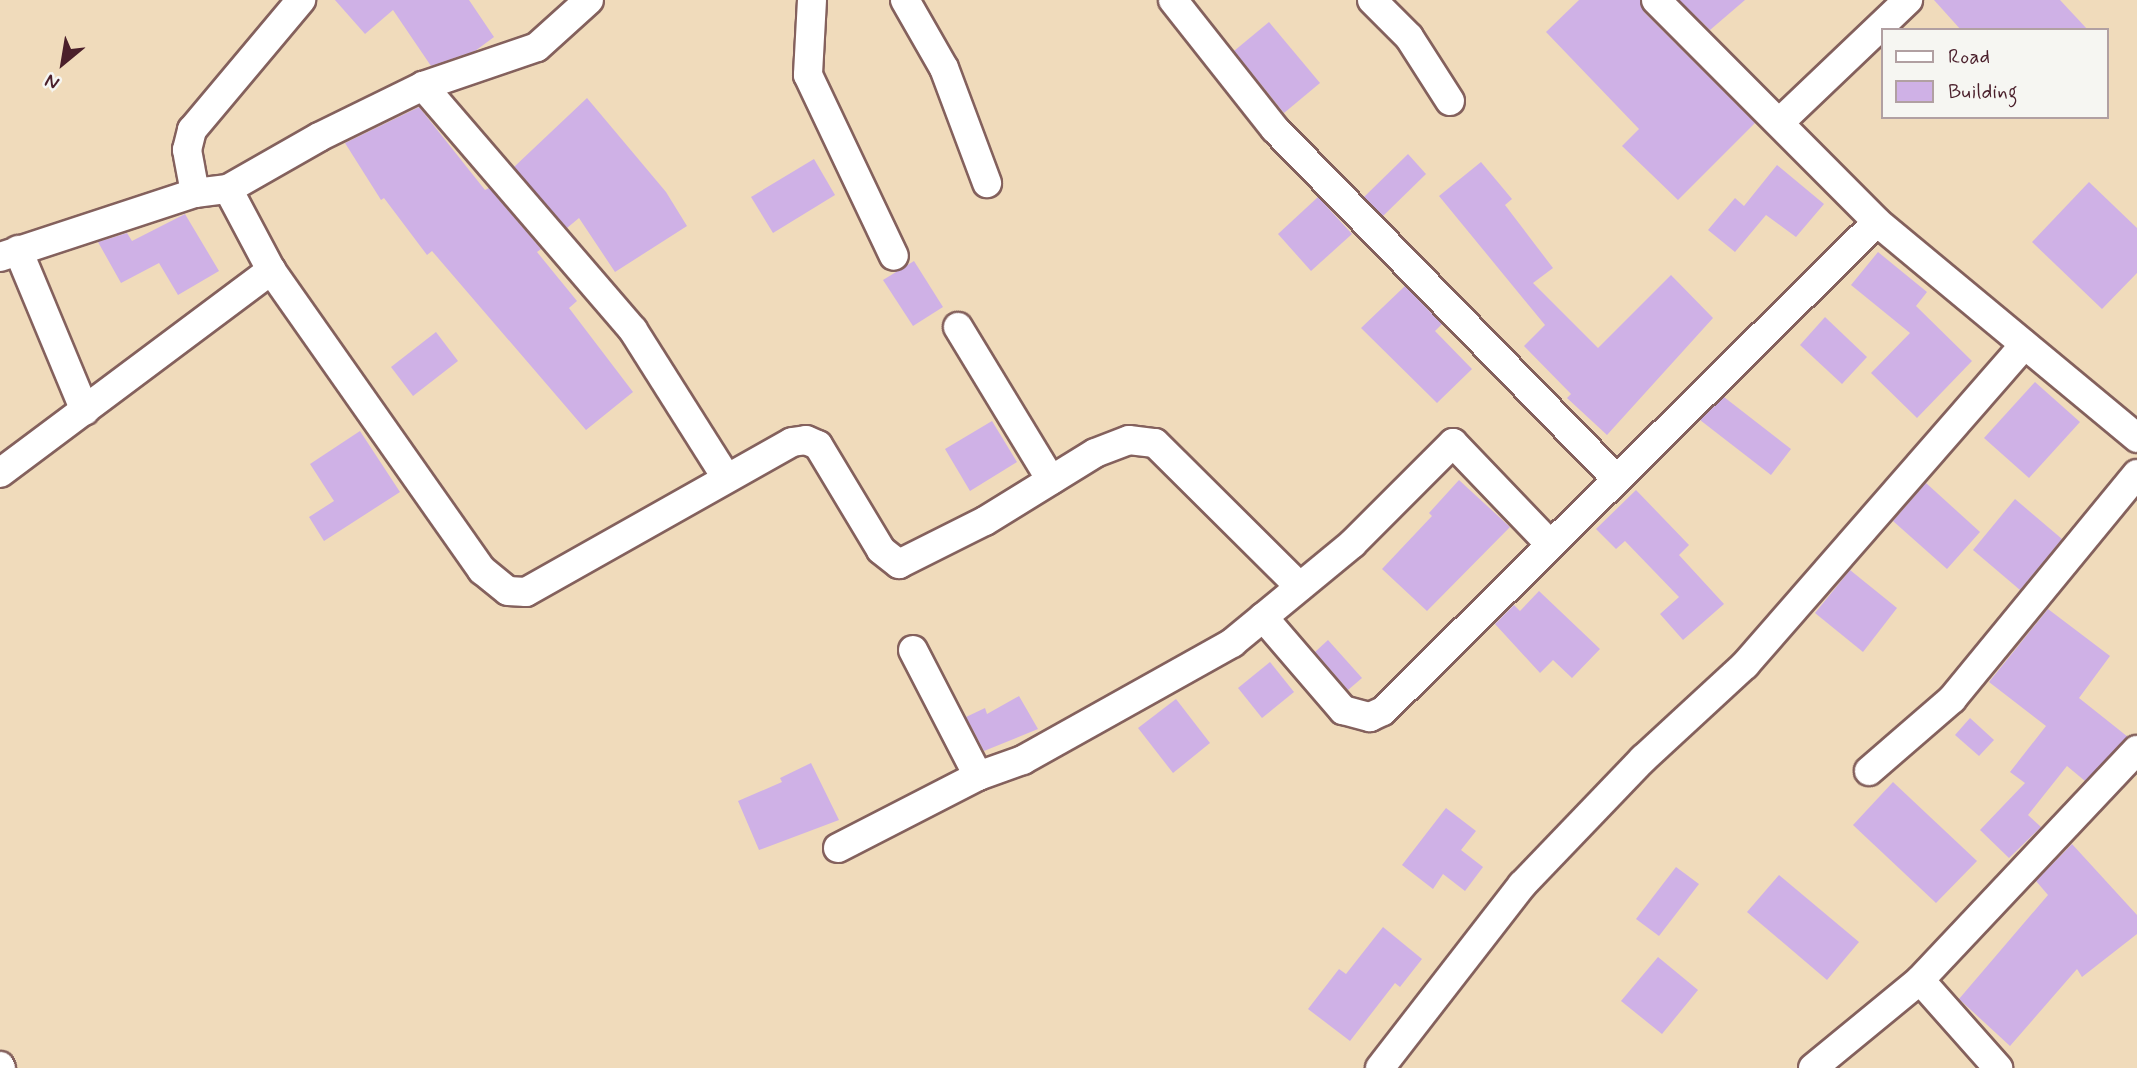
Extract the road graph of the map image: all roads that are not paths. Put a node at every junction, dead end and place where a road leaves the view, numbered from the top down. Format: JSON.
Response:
{"nodes":[{"id":1,"x":301,"y":0,"type":"edge"},
{"id":2,"x":589,"y":0,"type":"edge"},
{"id":3,"x":812,"y":0,"type":"edge"},
{"id":4,"x":905,"y":0,"type":"edge"},
{"id":5,"x":1173,"y":0,"type":"edge"},
{"id":6,"x":1372,"y":0,"type":"edge"},
{"id":7,"x":1657,"y":0,"type":"edge"},
{"id":8,"x":1908,"y":0,"type":"edge"},
{"id":9,"x":423,"y":86,"type":"junction"},
{"id":10,"x":1450,"y":101,"type":"dead end"},
{"id":11,"x":1780,"y":122,"type":"junction"},
{"id":12,"x":987,"y":183,"type":"dead end"},
{"id":13,"x":228,"y":190,"type":"junction"},
{"id":14,"x":195,"y":193,"type":"junction"},
{"id":15,"x":1877,"y":222,"type":"junction"},
{"id":16,"x":9,"y":254,"type":"edge"},
{"id":17,"x":894,"y":256,"type":"dead end"},
{"id":18,"x":271,"y":270,"type":"junction"},
{"id":19,"x":958,"y":327,"type":"dead end"},
{"id":20,"x":2024,"y":345,"type":"junction"},
{"id":21,"x":85,"y":411,"type":"junction"},
{"id":22,"x":2137,"y":438,"type":"edge"},
{"id":23,"x":0,"y":473,"type":"edge"},
{"id":24,"x":2137,"y":474,"type":"edge"},
{"id":25,"x":726,"y":477,"type":"junction"},
{"id":26,"x":1617,"y":479,"type":"junction"},
{"id":27,"x":1051,"y":480,"type":"junction"},
{"id":28,"x":1549,"y":543,"type":"junction"},
{"id":29,"x":1300,"y":587,"type":"junction"},
{"id":30,"x":1264,"y":617,"type":"junction"},
{"id":31,"x":913,"y":650,"type":"dead end"},
{"id":32,"x":2137,"y":750,"type":"edge"},
{"id":33,"x":1869,"y":771,"type":"dead end"},
{"id":34,"x":978,"y":776,"type":"junction"},
{"id":35,"x":838,"y":848,"type":"dead end"},
{"id":36,"x":1920,"y":980,"type":"junction"},
{"id":37,"x":1380,"y":1068,"type":"edge"},
{"id":38,"x":1813,"y":1068,"type":"edge"},
{"id":39,"x":1998,"y":1068,"type":"edge"}],
"edges":[{"from":1,"to":14,"type":"street"},
{"from":2,"to":9,"type":"street"},
{"from":3,"to":17,"type":"street"},
{"from":4,"to":12,"type":"street"},
{"from":5,"to":26,"type":"street"},
{"from":6,"to":10,"type":"street"},
{"from":7,"to":11,"type":"street"},
{"from":8,"to":11,"type":"street"},
{"from":9,"to":13,"type":"street"},
{"from":9,"to":25,"type":"street"},
{"from":11,"to":15,"type":"street"},
{"from":13,"to":14,"type":"street"},
{"from":13,"to":18,"type":"street"},
{"from":14,"to":16,"type":"street"},
{"from":15,"to":20,"type":"street"},
{"from":15,"to":26,"type":"street"},
{"from":16,"to":21,"type":"street"},
{"from":18,"to":21,"type":"street"},
{"from":18,"to":25,"type":"street"},
{"from":19,"to":27,"type":"street"},
{"from":20,"to":22,"type":"street"},
{"from":20,"to":37,"type":"street"},
{"from":21,"to":23,"type":"street"},
{"from":24,"to":33,"type":"street"},
{"from":25,"to":27,"type":"street"},
{"from":26,"to":28,"type":"street"},
{"from":27,"to":29,"type":"street"},
{"from":28,"to":29,"type":"street"},
{"from":28,"to":30,"type":"street"},
{"from":29,"to":30,"type":"street"},
{"from":30,"to":34,"type":"street"},
{"from":31,"to":34,"type":"street"},
{"from":32,"to":36,"type":"street"},
{"from":34,"to":35,"type":"street"},
{"from":36,"to":38,"type":"street"},
{"from":36,"to":39,"type":"street"}]}
